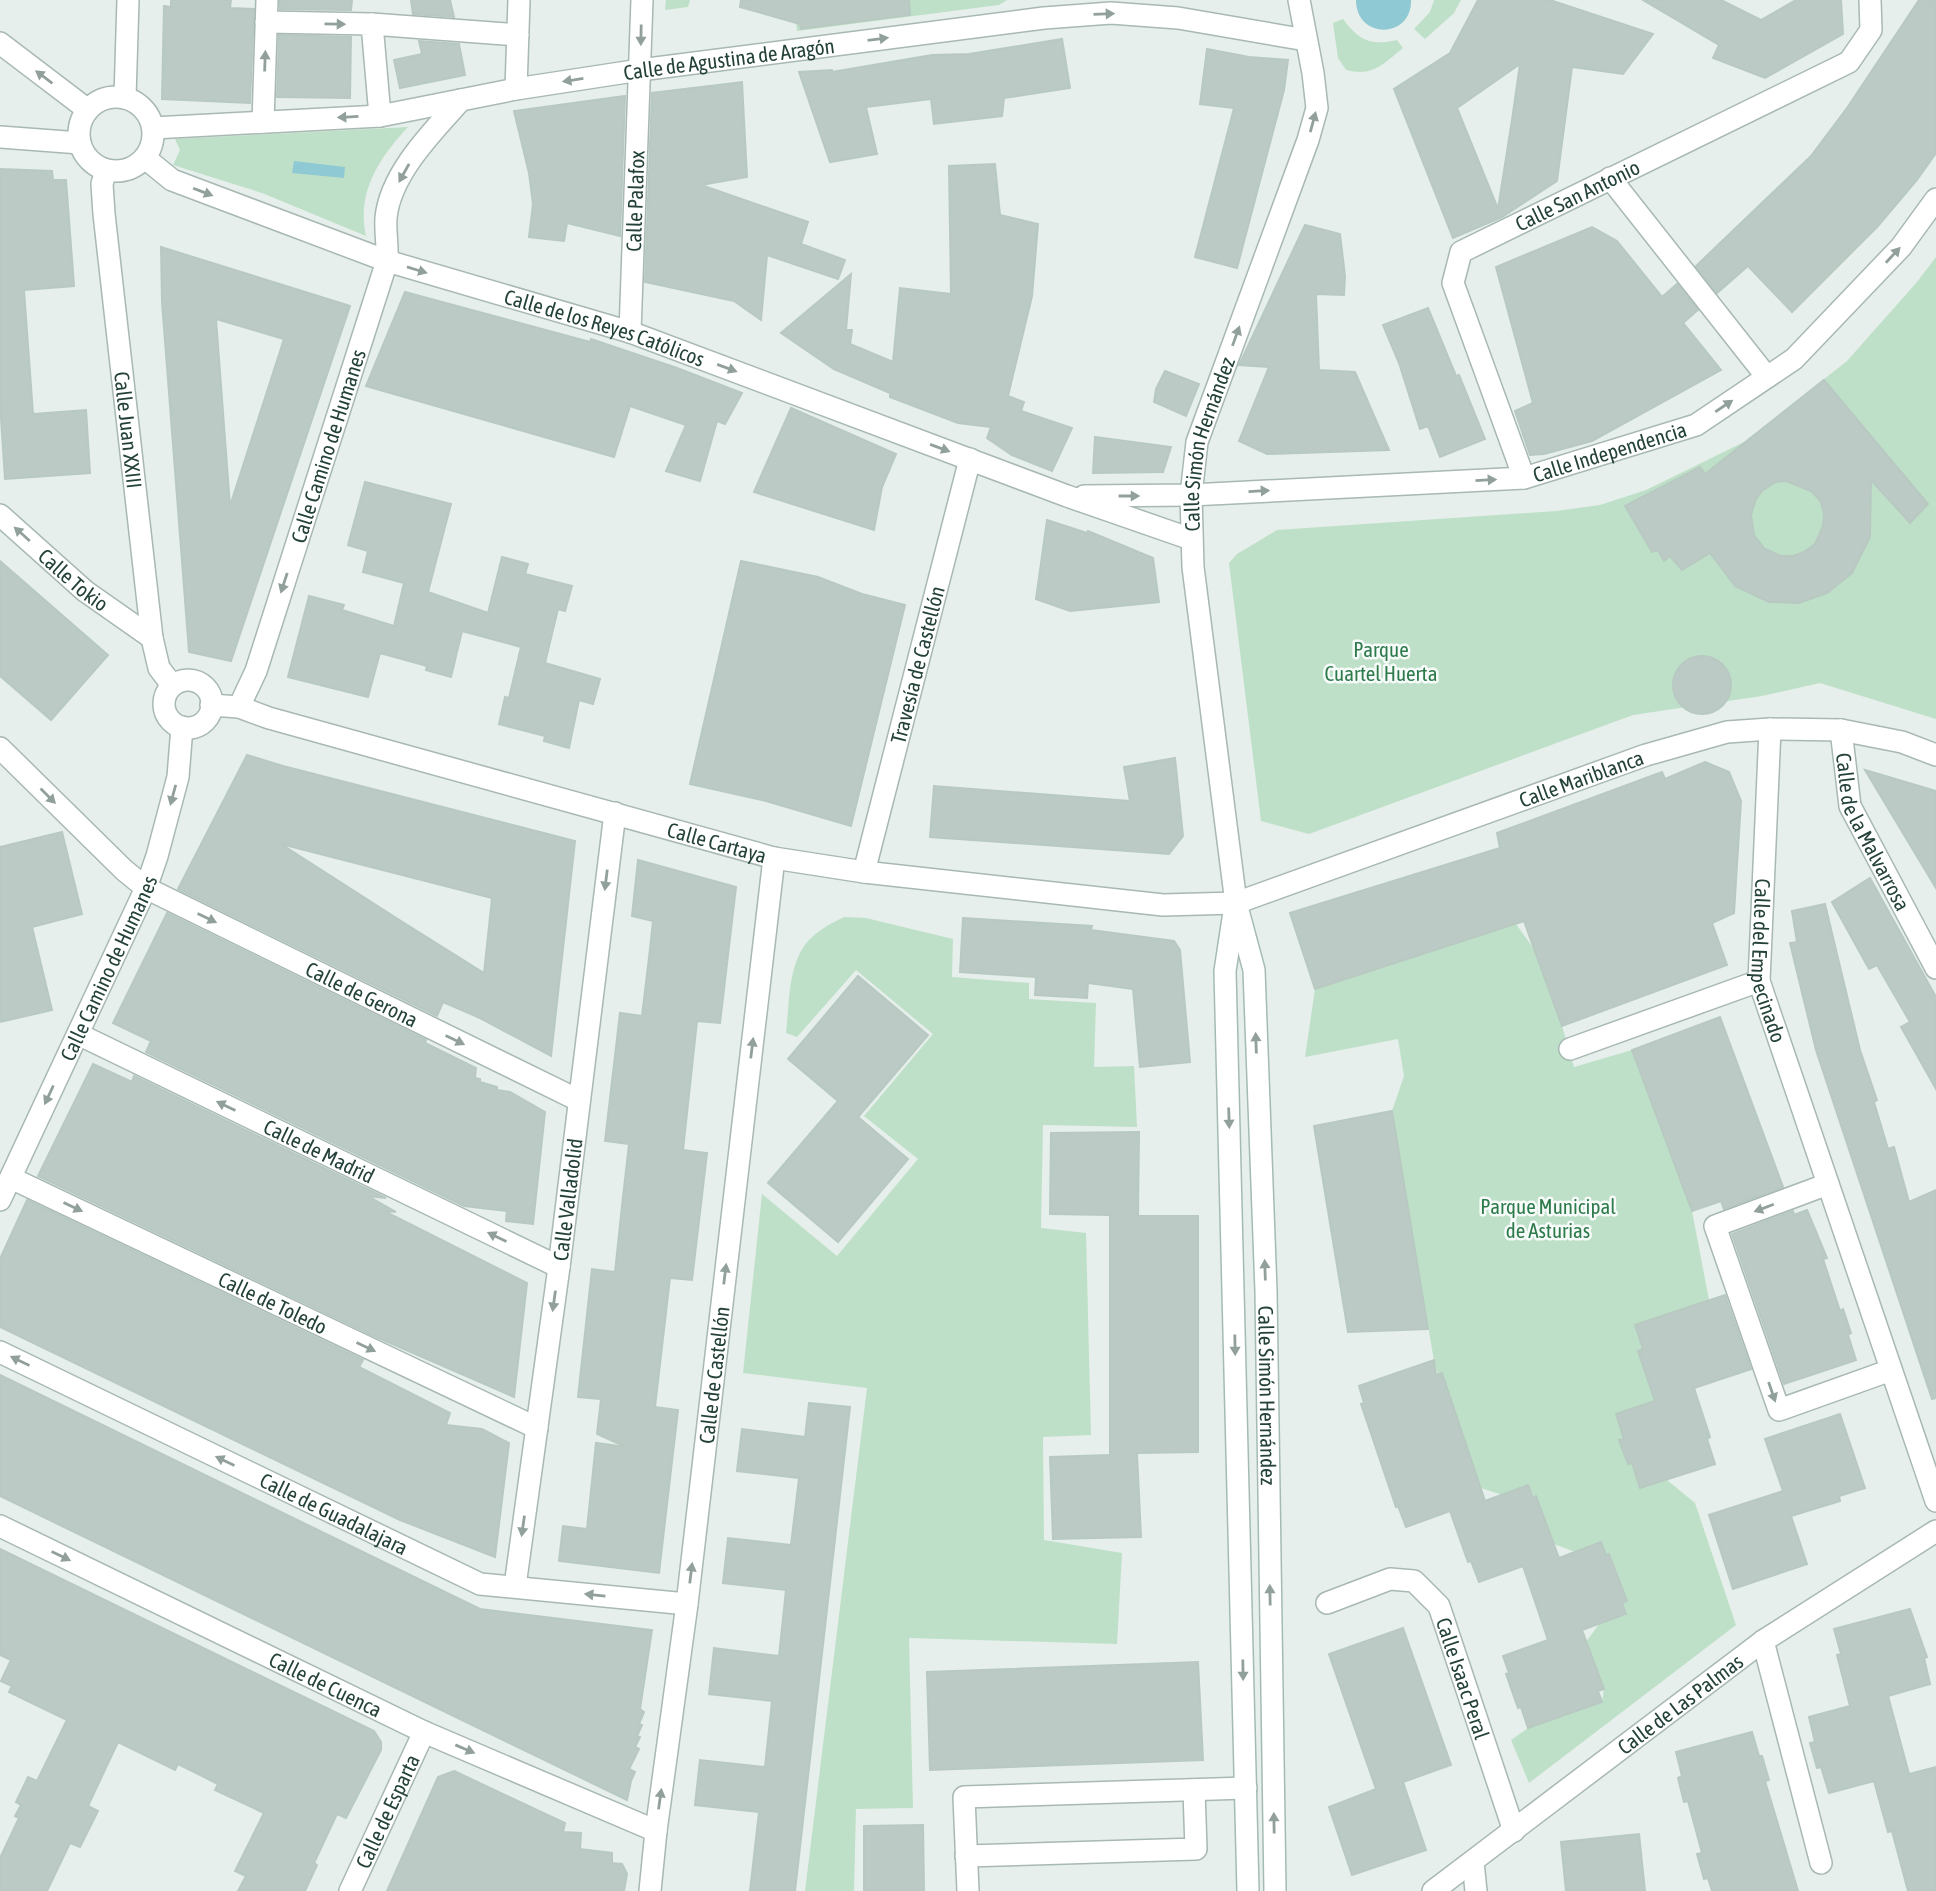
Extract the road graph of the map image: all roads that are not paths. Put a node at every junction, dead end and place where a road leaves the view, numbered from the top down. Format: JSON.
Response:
{"nodes":[{"id":1,"x":128,"y":0,"type":"edge"},
{"id":2,"x":267,"y":0,"type":"edge"},
{"id":3,"x":519,"y":0,"type":"edge"},
{"id":4,"x":642,"y":0,"type":"edge"},
{"id":5,"x":1299,"y":0,"type":"edge"},
{"id":6,"x":1870,"y":0,"type":"edge"},
{"id":7,"x":266,"y":22,"type":"junction"},
{"id":8,"x":372,"y":24,"type":"junction"},
{"id":9,"x":518,"y":34,"type":"junction"},
{"id":10,"x":1306,"y":40,"type":"junction"},
{"id":11,"x":0,"y":43,"type":"edge"},
{"id":12,"x":640,"y":70,"type":"junction"},
{"id":13,"x":516,"y":89,"type":"junction"},
{"id":14,"x":125,"y":98,"type":"junction"},
{"id":15,"x":461,"y":100,"type":"junction"},
{"id":16,"x":88,"y":110,"type":"junction"},
{"id":17,"x":380,"y":116,"type":"junction"},
{"id":18,"x":263,"y":122,"type":"junction"},
{"id":19,"x":153,"y":128,"type":"junction"},
{"id":20,"x":0,"y":138,"type":"edge"},
{"id":21,"x":80,"y":143,"type":"junction"},
{"id":22,"x":145,"y":158,"type":"junction"},
{"id":23,"x":106,"y":170,"type":"junction"},
{"id":24,"x":1611,"y":178,"type":"junction"},
{"id":25,"x":1936,"y":199,"type":"edge"},
{"id":26,"x":387,"y":261,"type":"junction"},
{"id":27,"x":630,"y":332,"type":"junction"},
{"id":28,"x":1767,"y":377,"type":"junction"},
{"id":29,"x":970,"y":459,"type":"junction"},
{"id":30,"x":1524,"y":478,"type":"junction"},
{"id":31,"x":1191,"y":495,"type":"junction"},
{"id":32,"x":1067,"y":496,"type":"junction"},
{"id":33,"x":0,"y":515,"type":"edge"},
{"id":34,"x":1191,"y":539,"type":"junction"},
{"id":35,"x":152,"y":638,"type":"junction"},
{"id":36,"x":172,"y":685,"type":"junction"},
{"id":37,"x":211,"y":705,"type":"junction"},
{"id":38,"x":239,"y":707,"type":"junction"},
{"id":39,"x":182,"y":727,"type":"junction"},
{"id":40,"x":1770,"y":729,"type":"junction"},
{"id":41,"x":1841,"y":730,"type":"junction"},
{"id":42,"x":0,"y":748,"type":"edge"},
{"id":43,"x":1936,"y":755,"type":"edge"},
{"id":44,"x":615,"y":813,"type":"junction"},
{"id":45,"x":774,"y":858,"type":"junction"},
{"id":46,"x":864,"y":872,"type":"junction"},
{"id":47,"x":146,"y":888,"type":"junction"},
{"id":48,"x":1236,"y":903,"type":"junction"},
{"id":49,"x":1936,"y":968,"type":"edge"},
{"id":50,"x":1759,"y":981,"type":"junction"},
{"id":51,"x":78,"y":1034,"type":"junction"},
{"id":52,"x":1570,"y":1049,"type":"dead end"},
{"id":53,"x":578,"y":1100,"type":"junction"},
{"id":54,"x":11,"y":1178,"type":"junction"},
{"id":55,"x":1828,"y":1184,"type":"junction"},
{"id":56,"x":0,"y":1200,"type":"edge"},
{"id":57,"x":559,"y":1267,"type":"junction"},
{"id":58,"x":0,"y":1352,"type":"edge"},
{"id":59,"x":1891,"y":1370,"type":"junction"},
{"id":60,"x":537,"y":1428,"type":"junction"},
{"id":61,"x":1936,"y":1501,"type":"edge"},
{"id":62,"x":0,"y":1526,"type":"edge"},
{"id":63,"x":1936,"y":1531,"type":"edge"},
{"id":64,"x":515,"y":1586,"type":"junction"},
{"id":65,"x":1327,"y":1603,"type":"dead end"},
{"id":66,"x":687,"y":1604,"type":"junction"},
{"id":67,"x":1763,"y":1641,"type":"junction"},
{"id":68,"x":424,"y":1732,"type":"junction"},
{"id":69,"x":1246,"y":1788,"type":"junction"},
{"id":70,"x":1194,"y":1790,"type":"junction"},
{"id":71,"x":656,"y":1831,"type":"junction"},
{"id":72,"x":1514,"y":1831,"type":"junction"},
{"id":73,"x":966,"y":1856,"type":"junction"},
{"id":74,"x":1474,"y":1862,"type":"junction"},
{"id":75,"x":1821,"y":1863,"type":"dead end"},
{"id":76,"x":1277,"y":1887,"type":"edge"},
{"id":77,"x":350,"y":1891,"type":"edge"},
{"id":78,"x":650,"y":1891,"type":"edge"},
{"id":79,"x":968,"y":1891,"type":"edge"},
{"id":80,"x":1248,"y":1891,"type":"edge"},
{"id":81,"x":1433,"y":1891,"type":"edge"},
{"id":82,"x":1476,"y":1891,"type":"edge"}],
"edges":[{"from":1,"to":14,"type":"street"},
{"from":2,"to":7,"type":"street"},
{"from":3,"to":9,"type":"street"},
{"from":4,"to":12,"type":"street","name":"Calle Palafox","one_way":true},
{"from":5,"to":10,"type":"street","name":"Calle Simón Hernández"},
{"from":6,"to":24,"type":"street","name":"Calle San Antonio"},
{"from":7,"to":8,"type":"street","one_way":true},
{"from":18,"to":7,"type":"street","one_way":true},
{"from":8,"to":9,"type":"street"},
{"from":8,"to":17,"type":"street"},
{"from":9,"to":13,"type":"street"},
{"from":12,"to":10,"type":"street","name":"Calle de Agustina de Aragón","one_way":true},
{"from":31,"to":10,"type":"street","name":"Calle Simón Hernández","one_way":true},
{"from":16,"to":11,"type":"street","one_way":true},
{"from":12,"to":13,"type":"street","name":"Calle de Agustina de Aragón","one_way":true},
{"from":12,"to":27,"type":"street","name":"Calle Palafox"},
{"from":13,"to":15,"type":"street","name":"Calle de Agustina de Aragón"},
{"from":14,"to":16,"type":"street"},
{"from":14,"to":19,"type":"street"},
{"from":15,"to":17,"type":"street","name":"Calle de Agustina de Aragón"},
{"from":15,"to":26,"type":"street","name":"Calle Camino de Humanes","one_way":true},
{"from":16,"to":21,"type":"street"},
{"from":17,"to":18,"type":"street","name":"Calle de Agustina de Aragón","one_way":true},
{"from":18,"to":19,"type":"street","name":"Calle de Agustina de Aragón"},
{"from":19,"to":22,"type":"street"},
{"from":20,"to":21,"type":"street"},
{"from":21,"to":23,"type":"street"},
{"from":22,"to":23,"type":"street"},
{"from":22,"to":26,"type":"street","name":"Calle de los Reyes Católicos","one_way":true},
{"from":23,"to":35,"type":"street","name":"Calle Juan XXIII"},
{"from":24,"to":28,"type":"street"},
{"from":24,"to":30,"type":"street","name":"Calle San Antonio"},
{"from":28,"to":25,"type":"street","name":"Calle Independencia","one_way":true},
{"from":26,"to":27,"type":"street","name":"Calle de los Reyes Católicos","one_way":true},
{"from":26,"to":38,"type":"street","name":"Calle Camino de Humanes","one_way":true},
{"from":27,"to":29,"type":"street","name":"Calle de los Reyes Católicos","one_way":true},
{"from":30,"to":28,"type":"street","name":"Calle Independencia","one_way":true},
{"from":29,"to":32,"type":"street","name":"Calle de los Reyes Católicos"},
{"from":29,"to":46,"type":"street","name":"Travesía de Castellón"},
{"from":31,"to":30,"type":"street","name":"Calle Independencia","one_way":true},
{"from":32,"to":31,"type":"street","name":"Calle de los Reyes Católicos","one_way":true},
{"from":31,"to":34,"type":"street","name":"Calle Simón Hernández"},
{"from":32,"to":34,"type":"street","name":"Calle de los Reyes Católicos"},
{"from":35,"to":33,"type":"street","name":"Calle Tokio","one_way":true},
{"from":34,"to":48,"type":"street","name":"Calle Simón Hernández"},
{"from":35,"to":36,"type":"street","name":"Calle Juan XXIII"},
{"from":36,"to":37,"type":"street"},
{"from":36,"to":39,"type":"street"},
{"from":37,"to":38,"type":"street","name":"Calle Cartaya"},
{"from":37,"to":39,"type":"street"},
{"from":38,"to":44,"type":"street","name":"Calle Cartaya"},
{"from":39,"to":47,"type":"street","name":"Calle Camino de Humanes","one_way":true},
{"from":40,"to":41,"type":"street","name":"Calle Mariblanca"},
{"from":40,"to":48,"type":"street","name":"Calle Mariblanca"},
{"from":40,"to":50,"type":"street","name":"Calle del Empecinado"},
{"from":41,"to":43,"type":"street","name":"Calle Mariblanca"},
{"from":41,"to":49,"type":"street","name":"Calle de la Malvarrosa"},
{"from":42,"to":47,"type":"street","name":"Calle de Gerona","one_way":true},
{"from":44,"to":45,"type":"street","name":"Calle Cartaya"},
{"from":44,"to":53,"type":"street","name":"Calle Valladolid","one_way":true},
{"from":45,"to":46,"type":"street","name":"Calle Cartaya"},
{"from":66,"to":45,"type":"street","name":"Calle de Castellón","one_way":true},
{"from":46,"to":48,"type":"street","name":"Calle Cartaya"},
{"from":47,"to":51,"type":"street","name":"Calle Camino de Humanes"},
{"from":47,"to":53,"type":"street","name":"Calle de Gerona","one_way":true},
{"from":48,"to":69,"type":"street","name":"Calle Simón Hernández","one_way":true},
{"from":76,"to":48,"type":"street","name":"Calle Simón Hernández","one_way":true},
{"from":50,"to":52,"type":"street"},
{"from":50,"to":55,"type":"street","name":"Calle del Empecinado"},
{"from":51,"to":54,"type":"street","name":"Calle Camino de Humanes","one_way":true},
{"from":57,"to":51,"type":"street","name":"Calle de Madrid","one_way":true},
{"from":53,"to":57,"type":"street","name":"Calle Valladolid"},
{"from":54,"to":56,"type":"street","name":"Calle Camino de Humanes"},
{"from":54,"to":60,"type":"street","name":"Calle de Toledo","one_way":true},
{"from":55,"to":59,"type":"street","name":"Calle del Empecinado"},
{"from":55,"to":59,"type":"street","one_way":true},
{"from":57,"to":60,"type":"street","name":"Calle Valladolid","one_way":true},
{"from":64,"to":58,"type":"street","name":"Calle de Guadalajara","one_way":true},
{"from":59,"to":61,"type":"street","name":"Calle del Empecinado"},
{"from":60,"to":64,"type":"street","name":"Calle Valladolid","one_way":true},
{"from":62,"to":68,"type":"street","name":"Calle de Cuenca","one_way":true},
{"from":63,"to":67,"type":"street","name":"Calle de Las Palmas"},
{"from":66,"to":64,"type":"street","name":"Calle de Guadalajara","one_way":true},
{"from":65,"to":72,"type":"street","name":"Calle Isaac Peral"},
{"from":71,"to":66,"type":"street","name":"Calle de Castellón","one_way":true},
{"from":67,"to":72,"type":"street","name":"Calle de Las Palmas"},
{"from":67,"to":75,"type":"street"},
{"from":68,"to":71,"type":"street","name":"Calle de Cuenca","one_way":true},
{"from":68,"to":77,"type":"street","name":"Calle de Esparta"},
{"from":69,"to":70,"type":"street"},
{"from":69,"to":80,"type":"street","name":"Calle Simón Hernández"},
{"from":70,"to":73,"type":"street"},
{"from":70,"to":73,"type":"street"},
{"from":71,"to":78,"type":"street","name":"Calle de Castellón"},
{"from":72,"to":74,"type":"street","name":"Calle de Las Palmas"},
{"from":73,"to":79,"type":"street"},
{"from":74,"to":81,"type":"street","name":"Calle de Las Palmas"},
{"from":74,"to":82,"type":"street"}]}
